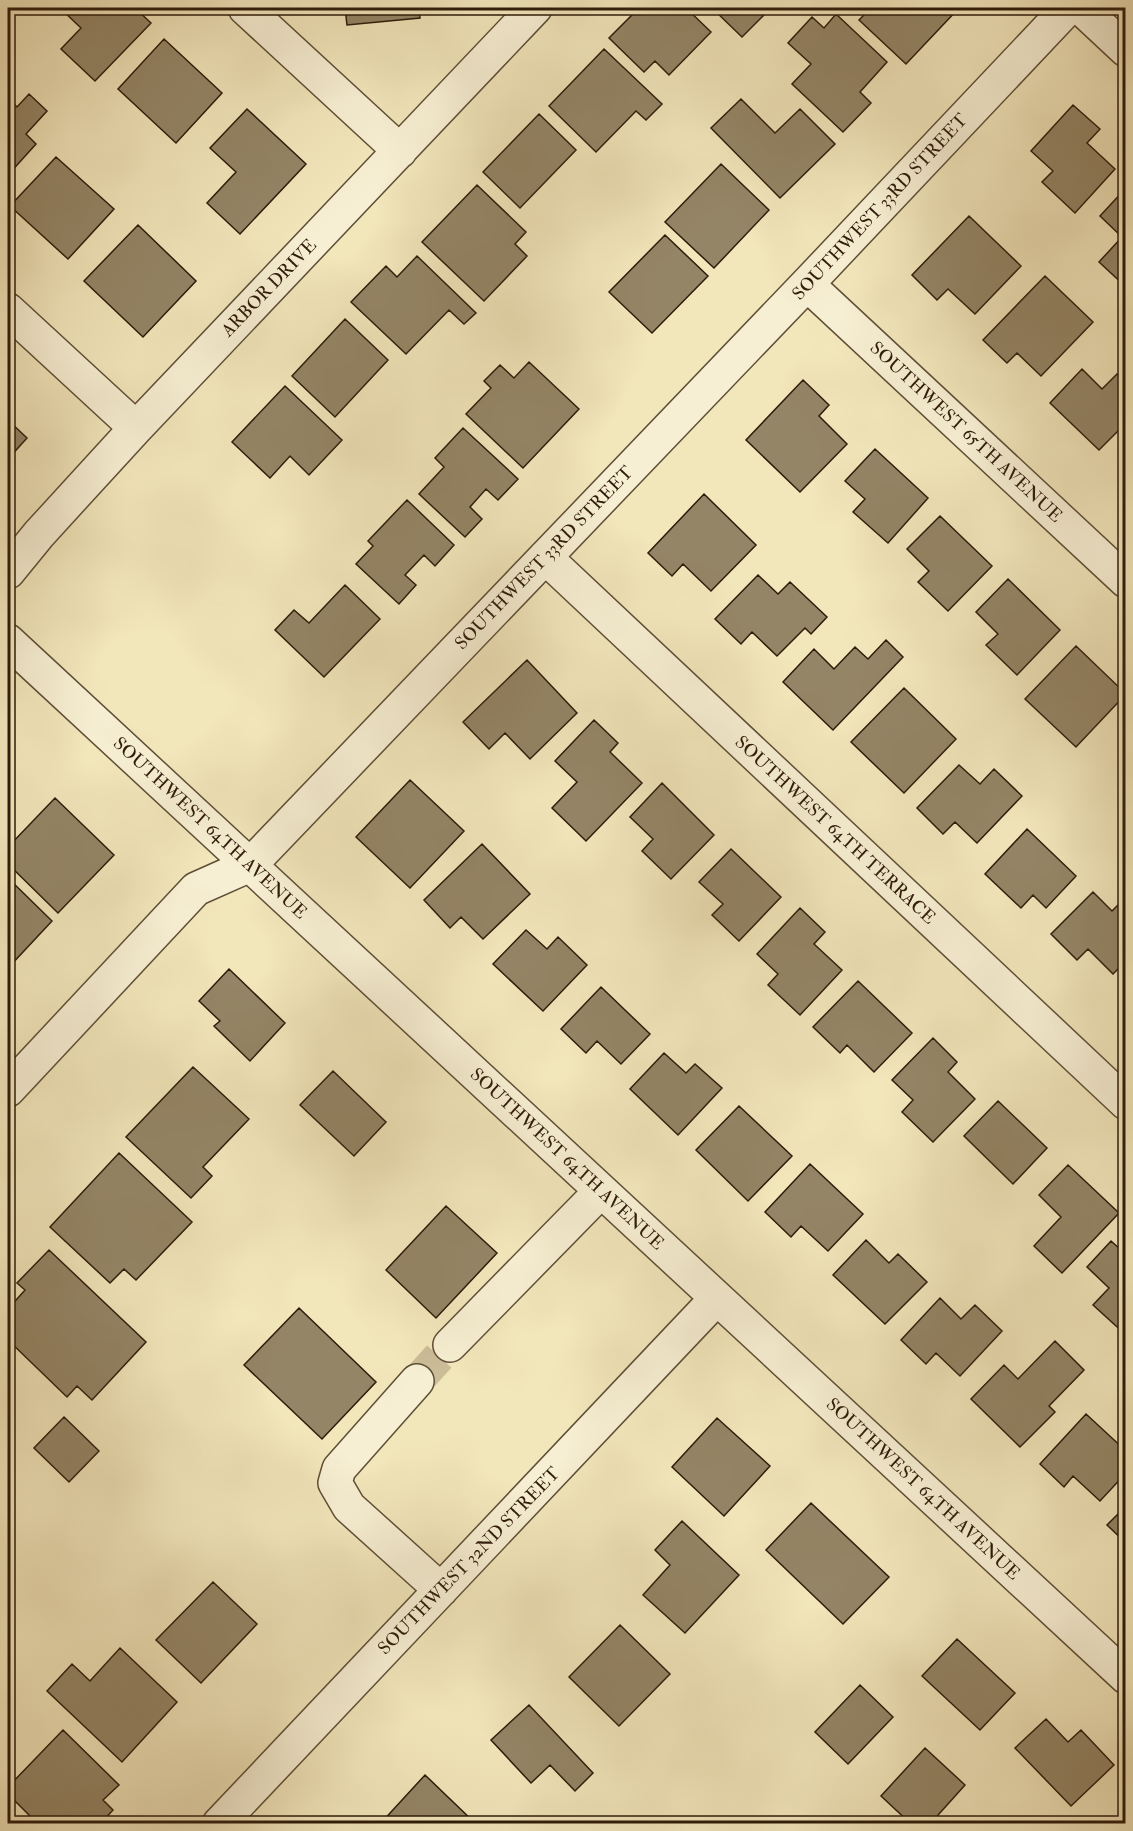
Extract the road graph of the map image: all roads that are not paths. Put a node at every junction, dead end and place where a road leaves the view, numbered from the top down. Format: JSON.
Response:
{"nodes":[{"id":1,"x":245,"y":8,"type":"edge"},
{"id":2,"x":535,"y":8,"type":"edge"},
{"id":3,"x":1068,"y":8,"type":"edge"},
{"id":4,"x":1081,"y":8,"type":"edge"},
{"id":5,"x":1125,"y":50,"type":"edge"},
{"id":6,"x":400,"y":151,"type":"junction"},
{"id":7,"x":807,"y":284,"type":"junction"},
{"id":8,"x":8,"y":310,"type":"edge"},
{"id":9,"x":136,"y":428,"type":"junction"},
{"id":10,"x":545,"y":557,"type":"junction"},
{"id":11,"x":8,"y":572,"type":"edge"},
{"id":12,"x":1125,"y":581,"type":"edge"},
{"id":13,"x":8,"y":641,"type":"edge"},
{"id":14,"x":250,"y":864,"type":"junction"},
{"id":15,"x":8,"y":1090,"type":"edge"},
{"id":16,"x":1125,"y":1103,"type":"edge"},
{"id":17,"x":601,"y":1191,"type":"junction"},
{"id":18,"x":717,"y":1298,"type":"junction"},
{"id":19,"x":450,"y":1345,"type":"tunnel mouth"},
{"id":20,"x":417,"y":1381,"type":"tunnel mouth"},
{"id":21,"x":441,"y":1590,"type":"junction"},
{"id":22,"x":1125,"y":1677,"type":"edge"},
{"id":23,"x":219,"y":1824,"type":"edge"}],
"edges":[{"from":1,"to":6,"type":"street"},
{"from":2,"to":6,"type":"street","name":"ARBOR DRIVE"},
{"from":3,"to":7,"type":"street","name":"SOUTHWEST 33RD STREET"},
{"from":4,"to":5,"type":"street"},
{"from":6,"to":9,"type":"street","name":"ARBOR DRIVE"},
{"from":7,"to":10,"type":"street","name":"SOUTHWEST 33RD STREET"},
{"from":7,"to":12,"type":"street","name":"SOUTHWEST 65TH AVENUE"},
{"from":8,"to":9,"type":"street"},
{"from":9,"to":11,"type":"street","name":"ARBOR DRIVE"},
{"from":10,"to":14,"type":"street","name":"SOUTHWEST 33RD STREET"},
{"from":10,"to":16,"type":"street","name":"SOUTHWEST 64TH TERRACE"},
{"from":13,"to":14,"type":"street","name":"SOUTHWEST 64TH AVENUE"},
{"from":14,"to":15,"type":"street","name":"SOUTHWEST 33RD STREET"},
{"from":14,"to":17,"type":"street","name":"SOUTHWEST 64TH AVENUE"},
{"from":17,"to":18,"type":"street","name":"SOUTHWEST 64TH AVENUE"},
{"from":17,"to":19,"type":"street"},
{"from":18,"to":21,"type":"street","name":"SOUTHWEST 32ND STREET"},
{"from":18,"to":22,"type":"street","name":"SOUTHWEST 64TH AVENUE"},
{"from":20,"to":21,"type":"street"},
{"from":21,"to":23,"type":"street","name":"SOUTHWEST 32ND STREET"}]}
